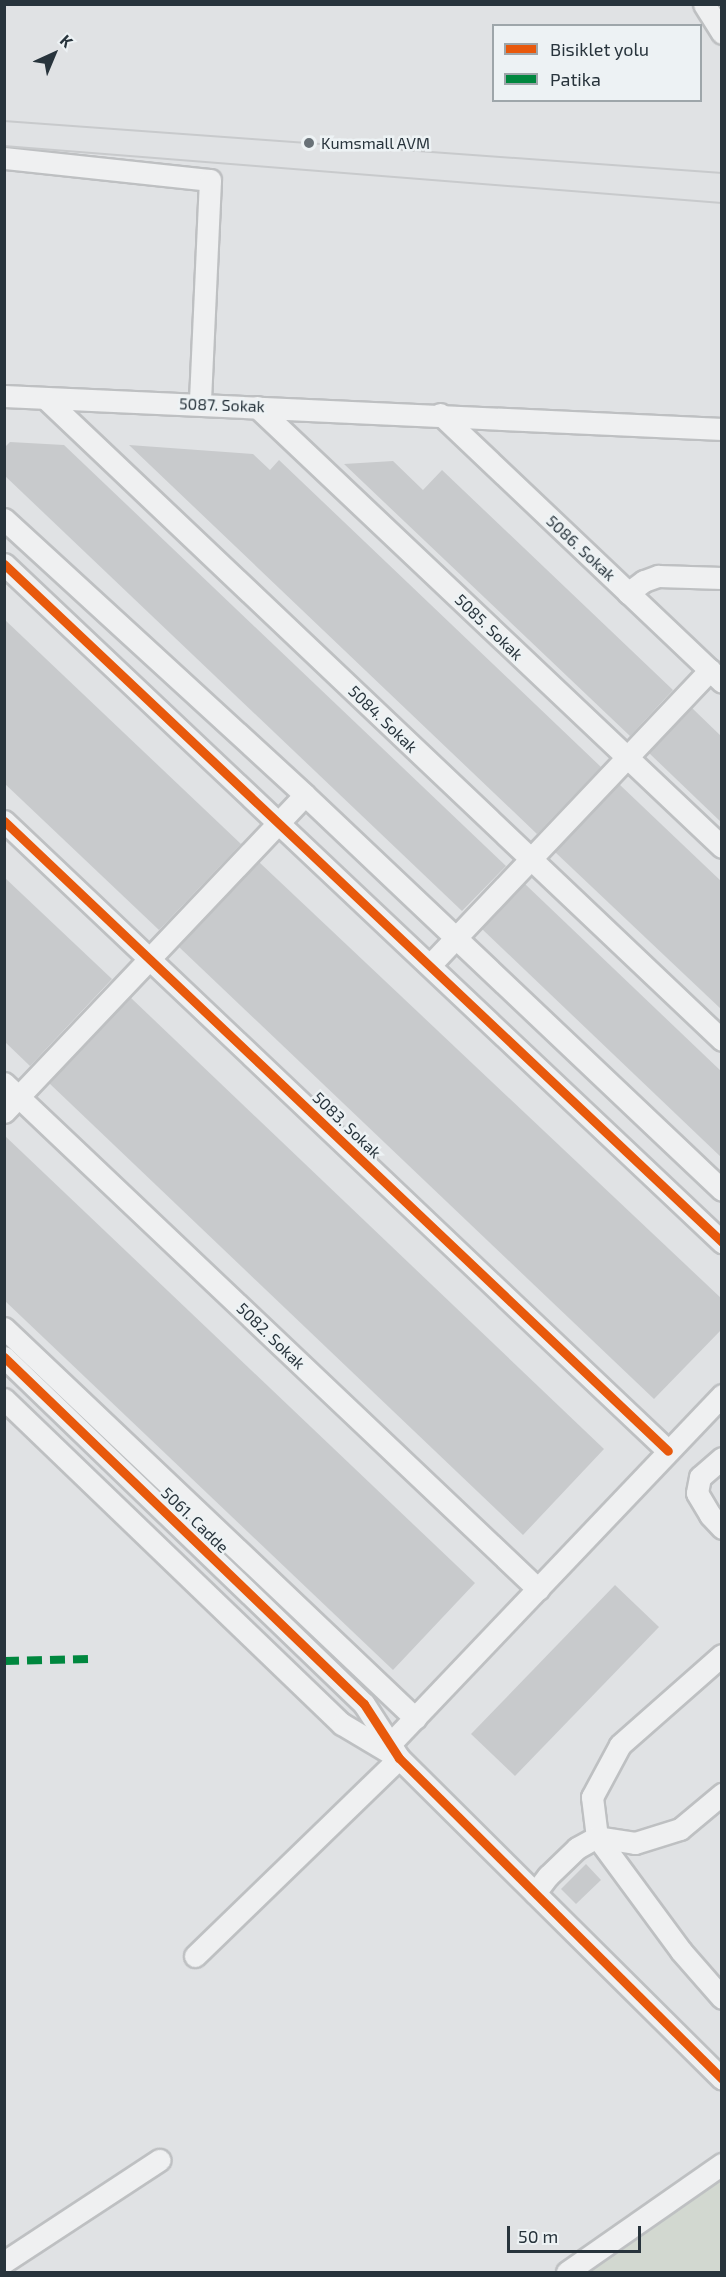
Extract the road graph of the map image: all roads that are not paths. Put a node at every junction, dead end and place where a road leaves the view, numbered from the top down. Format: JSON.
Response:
{"nodes":[{"id":1,"x":704,"y":4,"type":"edge"},
{"id":2,"x":722,"y":33,"type":"edge"},
{"id":3,"x":4,"y":158,"type":"edge"},
{"id":4,"x":4,"y":396,"type":"edge"},
{"id":5,"x":45,"y":398,"type":"junction"},
{"id":6,"x":200,"y":404,"type":"junction"},
{"id":7,"x":257,"y":407,"type":"junction"},
{"id":8,"x":440,"y":414,"type":"junction"},
{"id":9,"x":722,"y":429,"type":"edge"},
{"id":10,"x":4,"y":519,"type":"edge"},
{"id":11,"x":4,"y":564,"type":"edge"},
{"id":12,"x":722,"y":578,"type":"edge"},
{"id":13,"x":628,"y":593,"type":"junction"},
{"id":14,"x":716,"y":676,"type":"edge"},
{"id":15,"x":627,"y":758,"type":"junction"},
{"id":16,"x":305,"y":795,"type":"junction"},
{"id":17,"x":4,"y":821,"type":"edge"},
{"id":18,"x":279,"y":822,"type":"junction"},
{"id":19,"x":722,"y":847,"type":"edge"},
{"id":20,"x":531,"y":859,"type":"junction"},
{"id":21,"x":456,"y":938,"type":"junction"},
{"id":22,"x":150,"y":959,"type":"junction"},
{"id":23,"x":430,"y":965,"type":"junction"},
{"id":24,"x":722,"y":1040,"type":"edge"},
{"id":25,"x":9,"y":1097,"type":"edge"},
{"id":26,"x":722,"y":1190,"type":"edge"},
{"id":27,"x":722,"y":1242,"type":"edge"},
{"id":28,"x":4,"y":1328,"type":"edge"},
{"id":29,"x":4,"y":1357,"type":"edge"},
{"id":30,"x":722,"y":1395,"type":"edge"},
{"id":31,"x":4,"y":1399,"type":"edge"},
{"id":32,"x":668,"y":1451,"type":"junction"},
{"id":33,"x":722,"y":1458,"type":"edge"},
{"id":34,"x":722,"y":1527,"type":"edge"},
{"id":35,"x":538,"y":1589,"type":"junction"},
{"id":36,"x":722,"y":1655,"type":"edge"},
{"id":37,"x":415,"y":1718,"type":"junction"},
{"id":38,"x":395,"y":1751,"type":"junction"},
{"id":39,"x":718,"y":1804,"type":"edge"},
{"id":40,"x":597,"y":1837,"type":"junction"},
{"id":41,"x":535,"y":1893,"type":"junction"},
{"id":42,"x":195,"y":1956,"type":"dead end"},
{"id":43,"x":722,"y":1998,"type":"edge"},
{"id":44,"x":722,"y":2079,"type":"edge"},
{"id":45,"x":159,"y":2160,"type":"dead end"},
{"id":46,"x":722,"y":2164,"type":"edge"},
{"id":47,"x":4,"y":2262,"type":"edge"},
{"id":48,"x":567,"y":2272,"type":"edge"}],
"edges":[{"from":1,"to":2,"type":"street"},
{"from":3,"to":6,"type":"street"},
{"from":4,"to":5,"type":"street","name":"5087. Sokak"},
{"from":5,"to":6,"type":"street","name":"5087. Sokak"},
{"from":5,"to":20,"type":"street","name":"5084. Sokak"},
{"from":6,"to":7,"type":"street","name":"5087. Sokak"},
{"from":7,"to":8,"type":"street","name":"5087. Sokak"},
{"from":7,"to":15,"type":"street","name":"5085. Sokak"},
{"from":8,"to":9,"type":"street","name":"5087. Sokak"},
{"from":8,"to":13,"type":"street","name":"5086. Sokak"},
{"from":10,"to":16,"type":"street"},
{"from":11,"to":18,"type":"street"},
{"from":12,"to":13,"type":"street"},
{"from":13,"to":14,"type":"street","name":"5086. Sokak"},
{"from":14,"to":15,"type":"street"},
{"from":15,"to":19,"type":"street","name":"5085. Sokak"},
{"from":15,"to":20,"type":"street"},
{"from":16,"to":18,"type":"street"},
{"from":16,"to":21,"type":"street"},
{"from":17,"to":22,"type":"street","name":"5083. Sokak"},
{"from":18,"to":22,"type":"street"},
{"from":18,"to":23,"type":"street"},
{"from":20,"to":21,"type":"street"},
{"from":20,"to":24,"type":"street","name":"5084. Sokak"},
{"from":21,"to":23,"type":"street"},
{"from":21,"to":26,"type":"street"},
{"from":22,"to":25,"type":"street"},
{"from":22,"to":32,"type":"street","name":"5083. Sokak"},
{"from":23,"to":27,"type":"street"},
{"from":25,"to":35,"type":"street","name":"5082. Sokak"},
{"from":28,"to":37,"type":"street"},
{"from":29,"to":38,"type":"street","name":"5061. Cadde"},
{"from":30,"to":32,"type":"street"},
{"from":31,"to":38,"type":"street"},
{"from":32,"to":35,"type":"street"},
{"from":33,"to":34,"type":"street"},
{"from":35,"to":37,"type":"street"},
{"from":36,"to":40,"type":"street"},
{"from":37,"to":38,"type":"street"},
{"from":38,"to":41,"type":"street"},
{"from":38,"to":42,"type":"street"},
{"from":39,"to":40,"type":"street"},
{"from":40,"to":41,"type":"street"},
{"from":40,"to":43,"type":"street"},
{"from":41,"to":44,"type":"street"},
{"from":45,"to":47,"type":"street"},
{"from":46,"to":48,"type":"street"}]}
